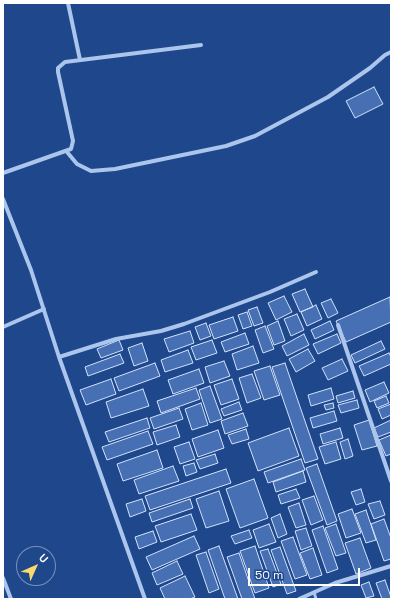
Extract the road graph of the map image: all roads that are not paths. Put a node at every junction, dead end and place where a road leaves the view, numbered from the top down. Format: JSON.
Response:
{"nodes":[{"id":1,"x":68,"y":3,"type":"edge"},
{"id":2,"x":201,"y":45,"type":"dead end"},
{"id":3,"x":391,"y":52,"type":"edge"},
{"id":4,"x":80,"y":60,"type":"junction"},
{"id":5,"x":67,"y":152,"type":"junction"},
{"id":6,"x":3,"y":173,"type":"edge"},
{"id":7,"x":3,"y":199,"type":"edge"},
{"id":8,"x":316,"y":272,"type":"dead end"},
{"id":9,"x":44,"y":309,"type":"junction"},
{"id":10,"x":338,"y":325,"type":"dead end"},
{"id":11,"x":3,"y":327,"type":"edge"},
{"id":12,"x":59,"y":357,"type":"junction"},
{"id":13,"x":391,"y":481,"type":"edge"},
{"id":14,"x":391,"y":566,"type":"edge"},
{"id":15,"x":3,"y":578,"type":"edge"},
{"id":16,"x":314,"y":592,"type":"junction"},
{"id":17,"x":11,"y":599,"type":"edge"},
{"id":18,"x":145,"y":599,"type":"edge"},
{"id":19,"x":299,"y":599,"type":"edge"},
{"id":20,"x":316,"y":599,"type":"edge"}],
"edges":[{"from":1,"to":4,"type":"street"},
{"from":2,"to":4,"type":"street"},
{"from":3,"to":5,"type":"street"},
{"from":4,"to":5,"type":"street"},
{"from":5,"to":6,"type":"street"},
{"from":7,"to":9,"type":"street"},
{"from":8,"to":12,"type":"street"},
{"from":9,"to":11,"type":"street"},
{"from":9,"to":12,"type":"street"},
{"from":10,"to":13,"type":"street"},
{"from":12,"to":18,"type":"street"},
{"from":14,"to":16,"type":"street"},
{"from":15,"to":17,"type":"street"},
{"from":16,"to":19,"type":"street"},
{"from":16,"to":20,"type":"lane"}]}
